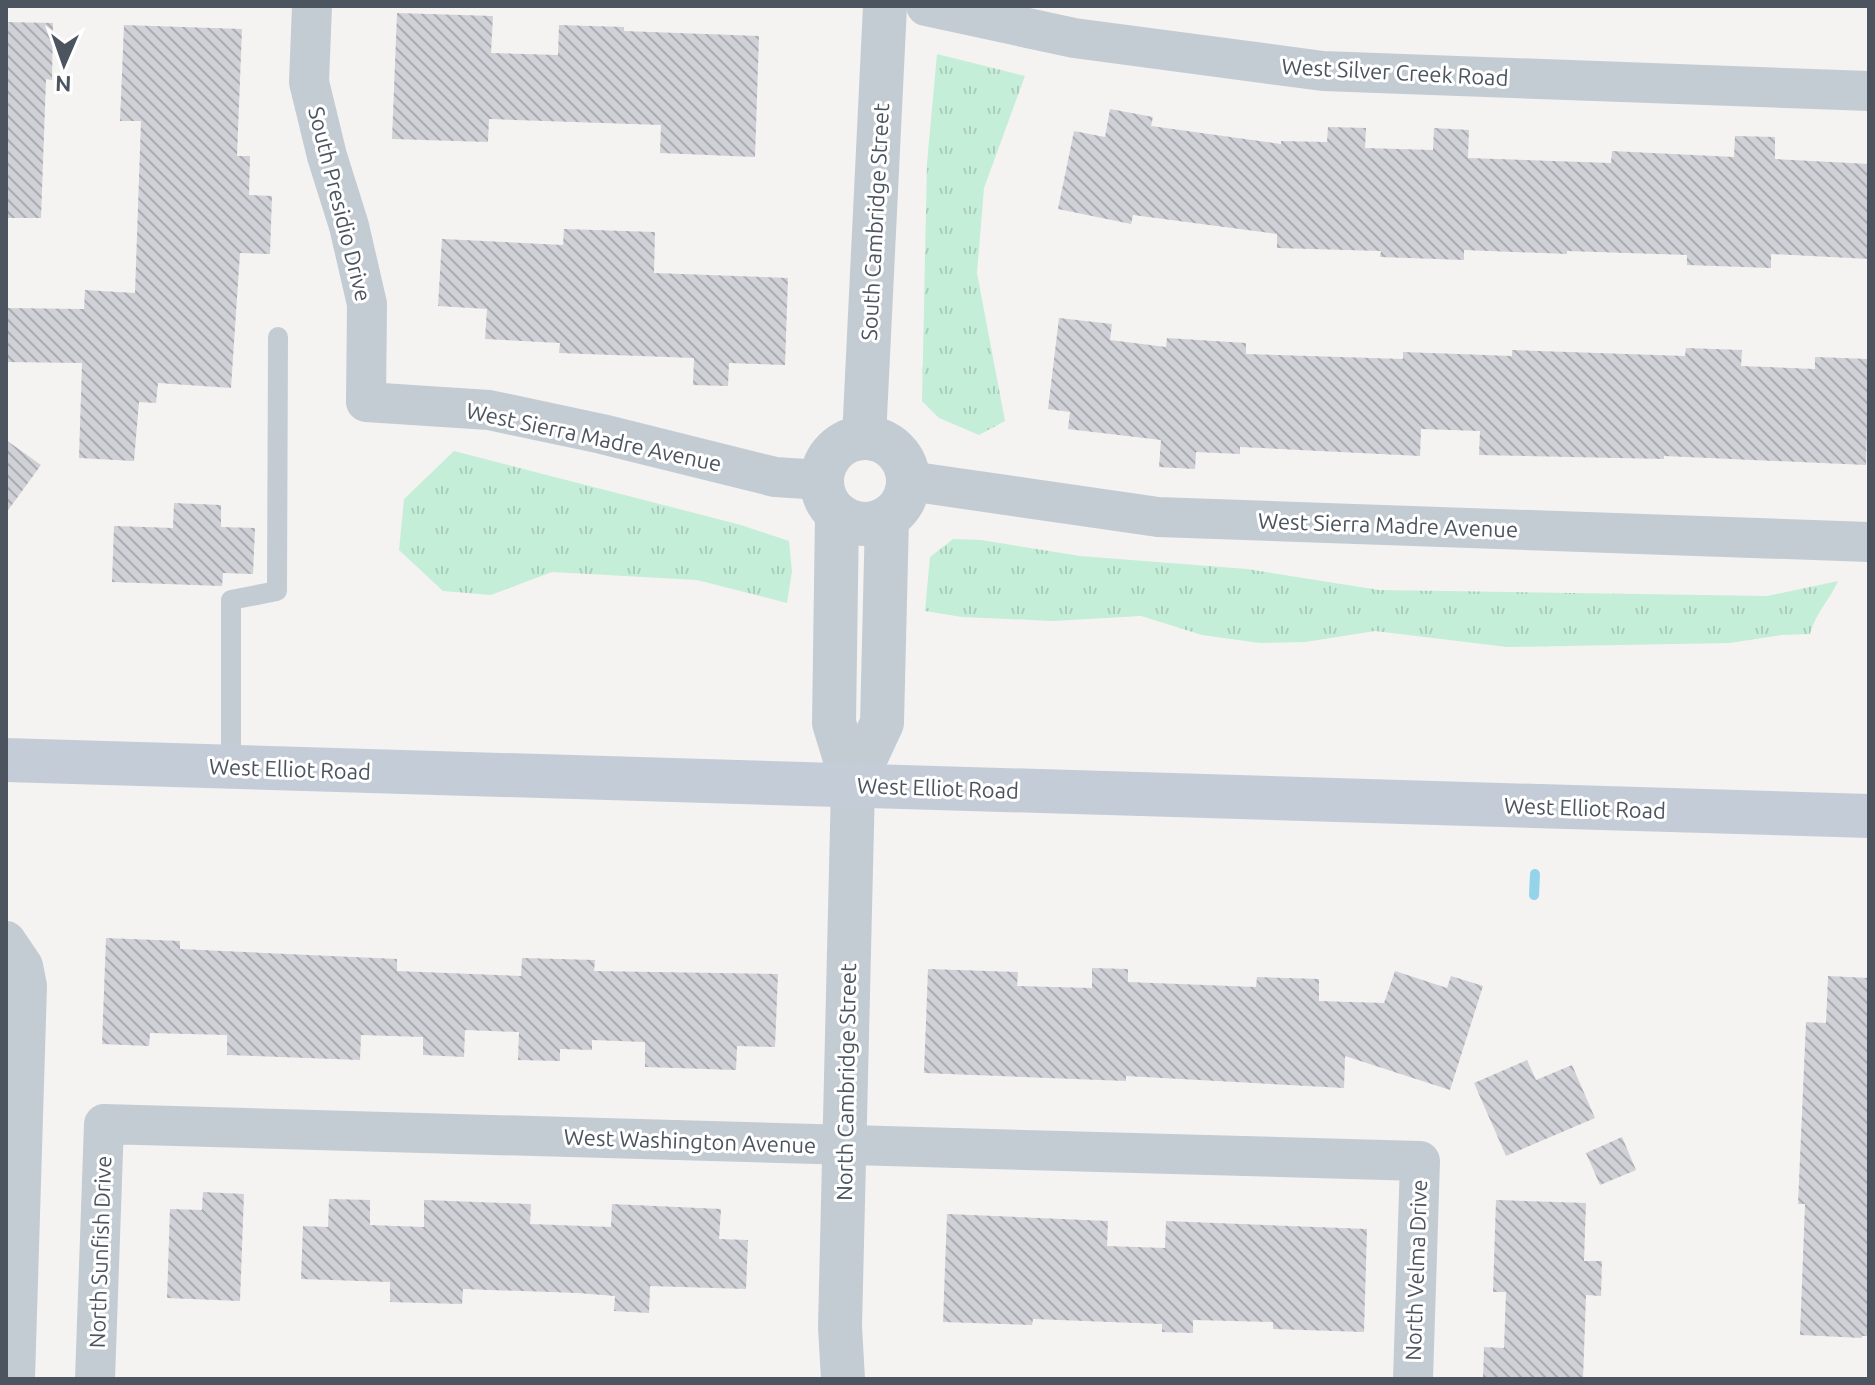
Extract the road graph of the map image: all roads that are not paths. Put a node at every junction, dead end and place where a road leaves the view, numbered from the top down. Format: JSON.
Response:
{"nodes":[{"id":1,"x":312,"y":6,"type":"edge"},
{"id":2,"x":885,"y":6,"type":"edge"},
{"id":3,"x":926,"y":6,"type":"edge"},
{"id":4,"x":1869,"y":91,"type":"edge"},
{"id":5,"x":278,"y":337,"type":"dead end"},
{"id":6,"x":366,"y":402,"type":"joint"},
{"id":7,"x":864,"y":438,"type":"junction"},
{"id":8,"x":909,"y":481,"type":"junction"},
{"id":9,"x":829,"y":497,"type":"junction"},
{"id":10,"x":887,"y":518,"type":"junction"},
{"id":11,"x":1869,"y":542,"type":"edge"},
{"id":12,"x":6,"y":760,"type":"edge"},
{"id":13,"x":231,"y":767,"type":"junction"},
{"id":14,"x":853,"y":785,"type":"junction"},
{"id":15,"x":1869,"y":816,"type":"edge"},
{"id":16,"x":6,"y":941,"type":"edge"},
{"id":17,"x":104,"y":1124,"type":"joint"},
{"id":18,"x":845,"y":1145,"type":"junction"},
{"id":19,"x":1420,"y":1161,"type":"joint"},
{"id":20,"x":15,"y":1379,"type":"edge"},
{"id":21,"x":95,"y":1379,"type":"edge"},
{"id":22,"x":843,"y":1379,"type":"edge"},
{"id":23,"x":1413,"y":1379,"type":"edge"}],
"edges":[{"from":1,"to":6,"type":"street","name":"South Presidio Drive"},
{"from":2,"to":7,"type":"street","name":"South Cambridge Street"},
{"from":3,"to":4,"type":"street","name":"West Silver Creek Road"},
{"from":5,"to":13,"type":"lane"},
{"from":6,"to":9,"type":"street","name":"West Sierra Madre Avenue"},
{"from":7,"to":8,"type":"street"},
{"from":7,"to":9,"type":"street"},
{"from":8,"to":10,"type":"street"},
{"from":8,"to":11,"type":"street","name":"West Sierra Madre Avenue"},
{"from":9,"to":10,"type":"street"},
{"from":9,"to":14,"type":"street"},
{"from":10,"to":14,"type":"street"},
{"from":12,"to":13,"type":"main road","name":"West Elliot Road"},
{"from":13,"to":14,"type":"main road","name":"West Elliot Road"},
{"from":14,"to":15,"type":"main road","name":"West Elliot Road"},
{"from":14,"to":18,"type":"street","name":"North Cambridge Street"},
{"from":16,"to":20,"type":"street"},
{"from":17,"to":18,"type":"street","name":"West Washington Avenue"},
{"from":17,"to":21,"type":"street","name":"North Sunfish Drive"},
{"from":18,"to":19,"type":"street","name":"West Washington Avenue"},
{"from":18,"to":22,"type":"street","name":"North Cambridge Street"},
{"from":19,"to":23,"type":"street","name":"North Velma Drive"}]}
